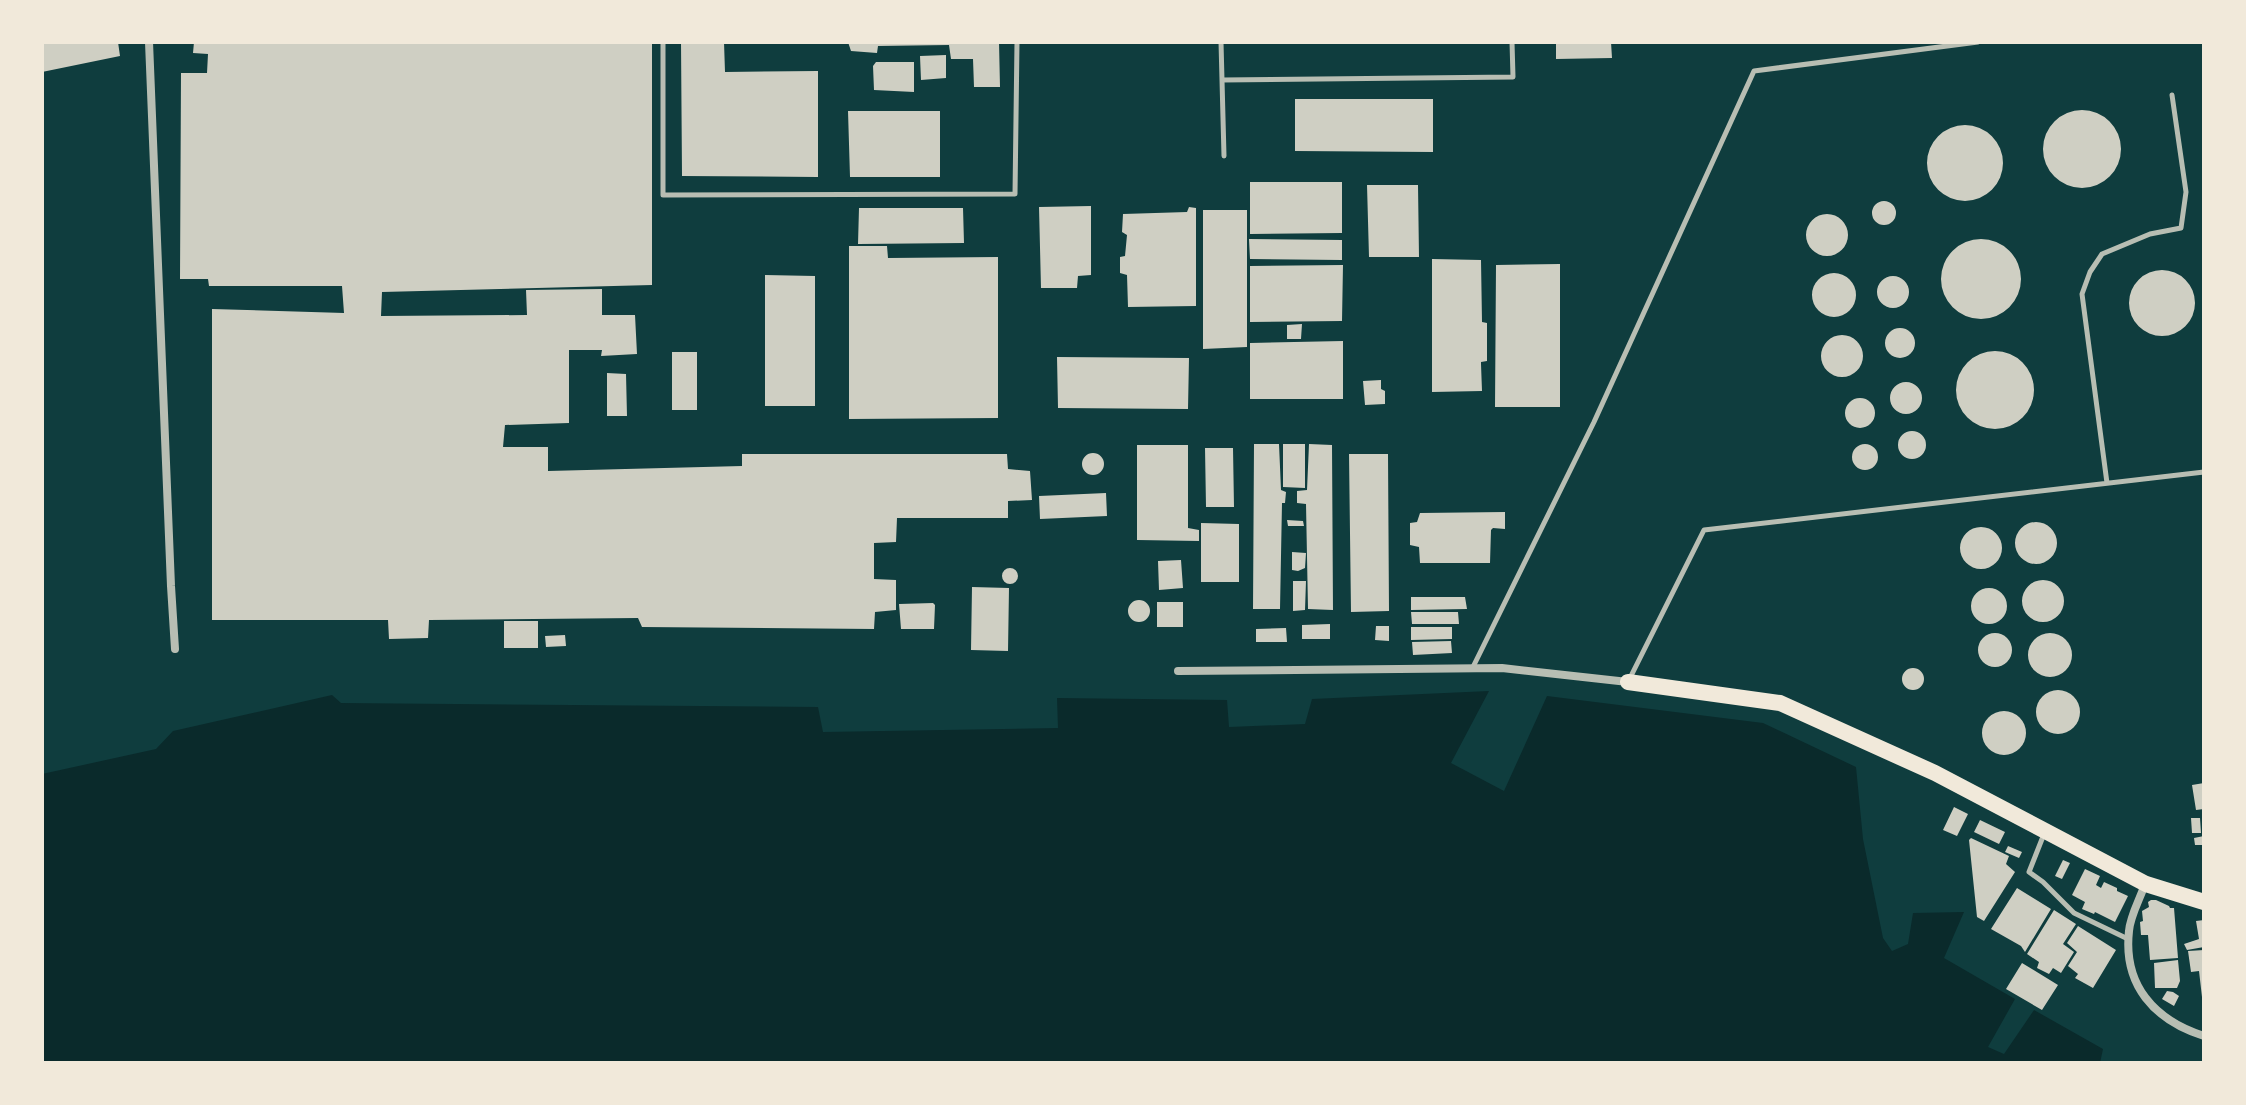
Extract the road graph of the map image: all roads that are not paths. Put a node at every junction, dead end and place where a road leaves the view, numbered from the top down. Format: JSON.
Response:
{"nodes":[{"id":1,"x":149,"y":42,"type":"edge"},
{"id":2,"x":663,"y":42,"type":"edge"},
{"id":3,"x":1017,"y":42,"type":"edge"},
{"id":4,"x":1221,"y":42,"type":"edge"},
{"id":5,"x":1512,"y":42,"type":"edge"},
{"id":6,"x":1978,"y":42,"type":"edge"},
{"id":7,"x":1222,"y":80,"type":"junction"},
{"id":8,"x":2172,"y":95,"type":"dead end"},
{"id":9,"x":1224,"y":156,"type":"dead end"},
{"id":10,"x":2204,"y":472,"type":"edge"},
{"id":11,"x":2107,"y":483,"type":"junction"},
{"id":12,"x":175,"y":649,"type":"dead end"},
{"id":13,"x":1472,"y":669,"type":"junction"},
{"id":14,"x":1178,"y":671,"type":"dead end"},
{"id":15,"x":1628,"y":682,"type":"junction"},
{"id":16,"x":2046,"y":832,"type":"junction"},
{"id":17,"x":2146,"y":884,"type":"junction"},
{"id":18,"x":2204,"y":902,"type":"edge"},
{"id":19,"x":2129,"y":939,"type":"junction"},
{"id":20,"x":2204,"y":1036,"type":"edge"}],
"edges":[{"from":1,"to":12,"type":"street"},
{"from":2,"to":3,"type":"lane"},
{"from":4,"to":7,"type":"lane"},
{"from":5,"to":7,"type":"lane"},
{"from":6,"to":13,"type":"lane"},
{"from":7,"to":9,"type":"lane"},
{"from":8,"to":11,"type":"lane"},
{"from":10,"to":11,"type":"lane"},
{"from":11,"to":15,"type":"lane"},
{"from":13,"to":14,"type":"street"},
{"from":13,"to":15,"type":"street"},
{"from":15,"to":16,"type":"main road"},
{"from":16,"to":17,"type":"main road"},
{"from":16,"to":19,"type":"lane"},
{"from":17,"to":18,"type":"main road"},
{"from":17,"to":19,"type":"street"},
{"from":19,"to":20,"type":"street"}]}
